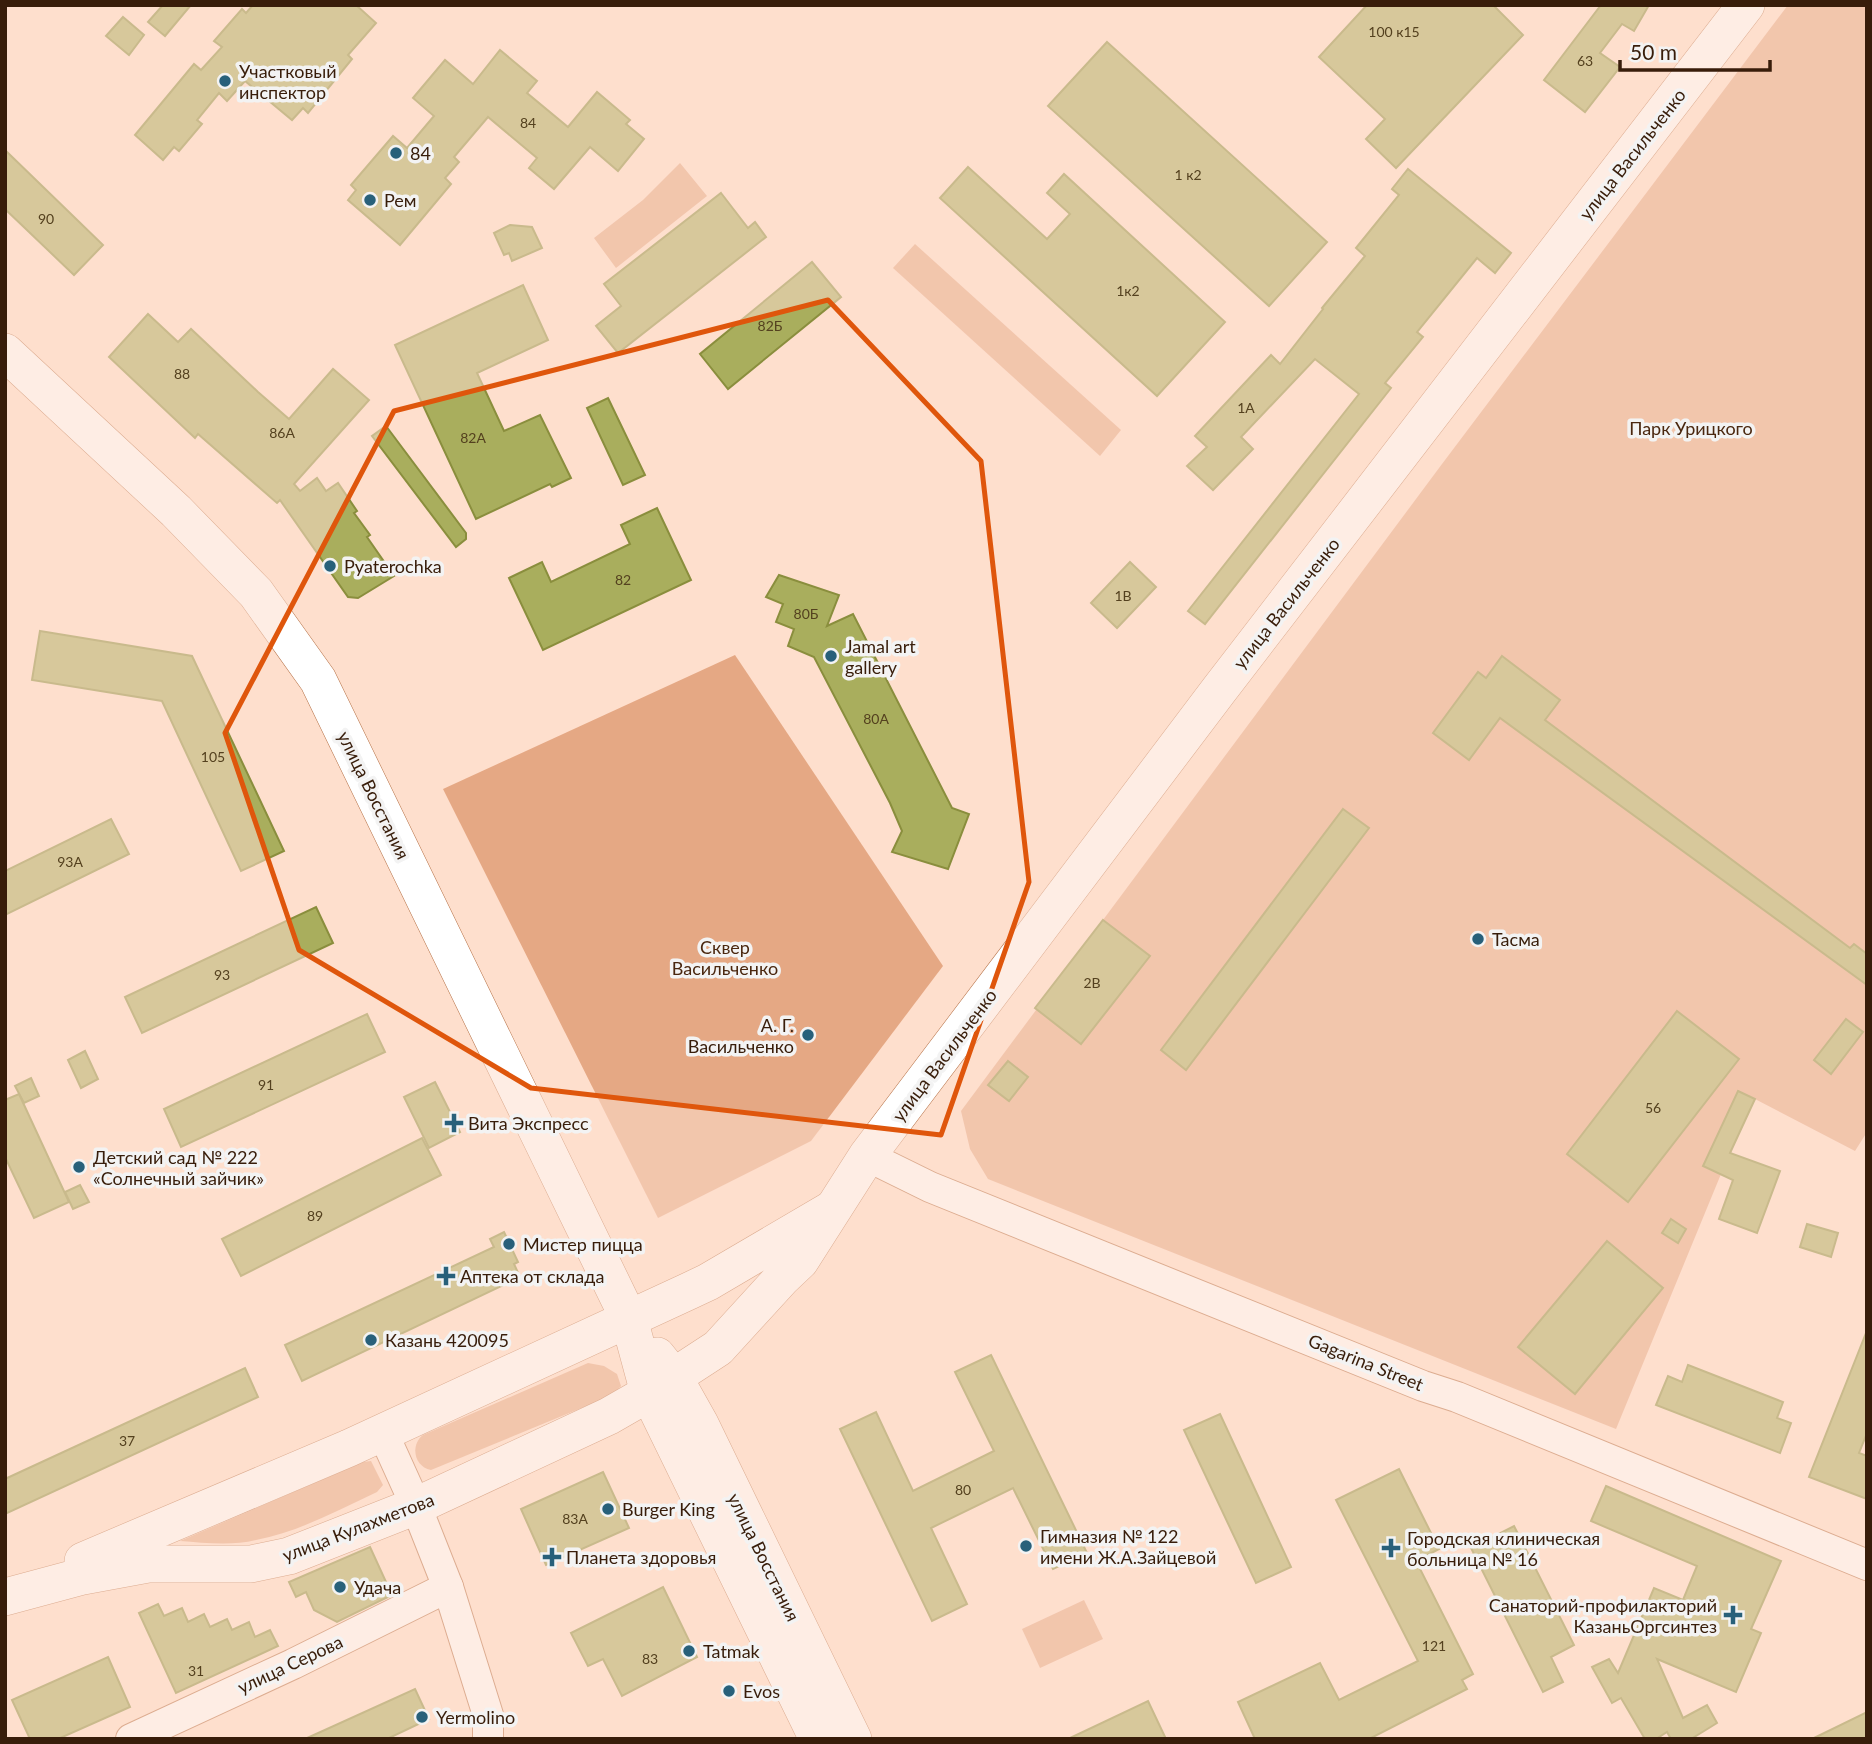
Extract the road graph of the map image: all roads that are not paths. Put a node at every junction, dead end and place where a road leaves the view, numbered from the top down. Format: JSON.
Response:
{"nodes":[{"id":1,"x":1746,"y":5,"type":"edge"},
{"id":2,"x":5,"y":352,"type":"edge"},
{"id":3,"x":867,"y":1156,"type":"junction"},
{"id":4,"x":836,"y":1207,"type":"junction"},
{"id":5,"x":629,"y":1319,"type":"junction"},
{"id":6,"x":661,"y":1384,"type":"junction"},
{"id":7,"x":383,"y":1433,"type":"junction"},
{"id":8,"x":416,"y":1506,"type":"junction"},
{"id":9,"x":1867,"y":1565,"type":"edge"},
{"id":10,"x":448,"y":1587,"type":"junction"},
{"id":11,"x":5,"y":1588,"type":"edge"},
{"id":12,"x":5,"y":1597,"type":"edge"},
{"id":13,"x":131,"y":1739,"type":"edge"},
{"id":14,"x":488,"y":1739,"type":"edge"},
{"id":15,"x":818,"y":1739,"type":"edge"},
{"id":16,"x":853,"y":1739,"type":"edge"}],
"edges":[{"from":1,"to":3,"type":"main road","name":"улица Васильченко"},
{"from":2,"to":5,"type":"main road","name":"улица Восстания"},
{"from":3,"to":4,"type":"main road","name":"улица Васильченко"},
{"from":3,"to":9,"type":"street","name":"Gagarina Street"},
{"from":4,"to":5,"type":"main road","name":"улица Васильченко"},
{"from":4,"to":6,"type":"main road","name":"улица Васильченко"},
{"from":5,"to":6,"type":"main road","name":"улица Восстания"},
{"from":5,"to":7,"type":"main road"},
{"from":6,"to":8,"type":"main road","name":"улица Кулахметова"},
{"from":6,"to":15,"type":"main road","name":"улица Восстания"},
{"from":6,"to":16,"type":"main road","name":"улица Восстания"},
{"from":7,"to":8,"type":"street"},
{"from":7,"to":11,"type":"main road"},
{"from":8,"to":10,"type":"street"},
{"from":8,"to":12,"type":"main road","name":"улица Кулахметова"},
{"from":10,"to":13,"type":"street","name":"улица Серова"},
{"from":10,"to":14,"type":"street"}]}
